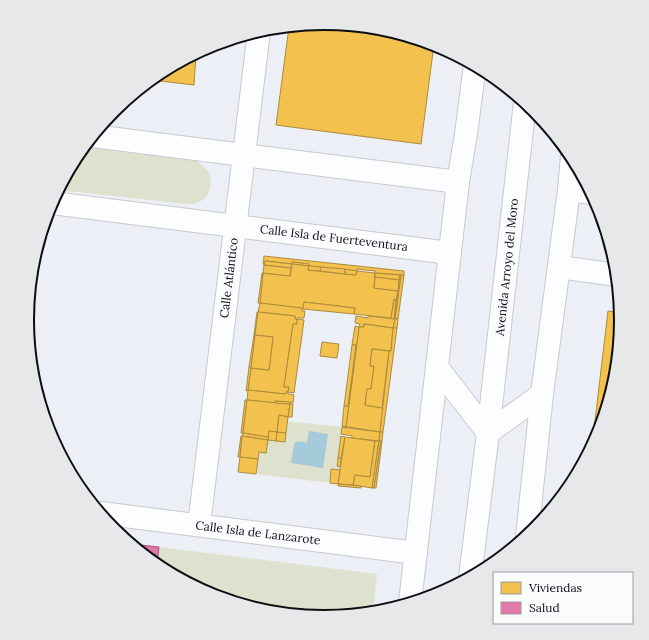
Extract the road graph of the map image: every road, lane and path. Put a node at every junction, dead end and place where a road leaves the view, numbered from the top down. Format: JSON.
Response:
{"nodes":[{"id":1,"x":258,"y":38,"type":"edge"},
{"id":2,"x":474,"y":72,"type":"edge"},
{"id":3,"x":524,"y":110,"type":"edge"},
{"id":4,"x":99,"y":137,"type":"edge"},
{"id":5,"x":243,"y":155,"type":"junction"},
{"id":6,"x":571,"y":167,"type":"edge"},
{"id":7,"x":458,"y":182,"type":"junction"},
{"id":8,"x":569,"y":190,"type":"junction"},
{"id":9,"x":585,"y":192,"type":"edge"},
{"id":10,"x":59,"y":204,"type":"edge"},
{"id":11,"x":235,"y":226,"type":"junction"},
{"id":12,"x":450,"y":253,"type":"junction"},
{"id":13,"x":559,"y":267,"type":"junction"},
{"id":14,"x":611,"y":274,"type":"edge"},
{"id":15,"x":437,"y":367,"type":"junction"},
{"id":16,"x":542,"y":394,"type":"junction"},
{"id":17,"x":488,"y":433,"type":"junction"},
{"id":18,"x":109,"y":514,"type":"edge"},
{"id":19,"x":199,"y":525,"type":"junction"},
{"id":20,"x":528,"y":527,"type":"edge"},
{"id":21,"x":416,"y":553,"type":"junction"},
{"id":22,"x":471,"y":570,"type":"edge"},
{"id":23,"x":411,"y":597,"type":"edge"}],
"edges":[{"from":1,"to":5,"type":"street","name":"Calle Atlántico"},
{"from":2,"to":7,"type":"street"},
{"from":3,"to":17,"type":"street","name":"Avenida Arroyo del Moro"},
{"from":4,"to":5,"type":"street"},
{"from":5,"to":7,"type":"street"},
{"from":5,"to":11,"type":"street","name":"Calle Atlántico"},
{"from":6,"to":8,"type":"street"},
{"from":7,"to":12,"type":"street"},
{"from":8,"to":9,"type":"street"},
{"from":8,"to":13,"type":"street"},
{"from":10,"to":11,"type":"street","name":"Calle Isla de Fuerteventura"},
{"from":11,"to":12,"type":"street","name":"Calle Isla de Fuerteventura"},
{"from":11,"to":19,"type":"street","name":"Calle Atlántico"},
{"from":12,"to":15,"type":"street"},
{"from":13,"to":14,"type":"street"},
{"from":13,"to":16,"type":"street"},
{"from":15,"to":17,"type":"street"},
{"from":15,"to":21,"type":"street"},
{"from":16,"to":17,"type":"street"},
{"from":16,"to":20,"type":"street"},
{"from":17,"to":22,"type":"street","name":"Avenida Arroyo del Moro"},
{"from":18,"to":19,"type":"street","name":"Calle Isla de Lanzarote"},
{"from":19,"to":21,"type":"street","name":"Calle Isla de Lanzarote"},
{"from":21,"to":23,"type":"street"}]}
